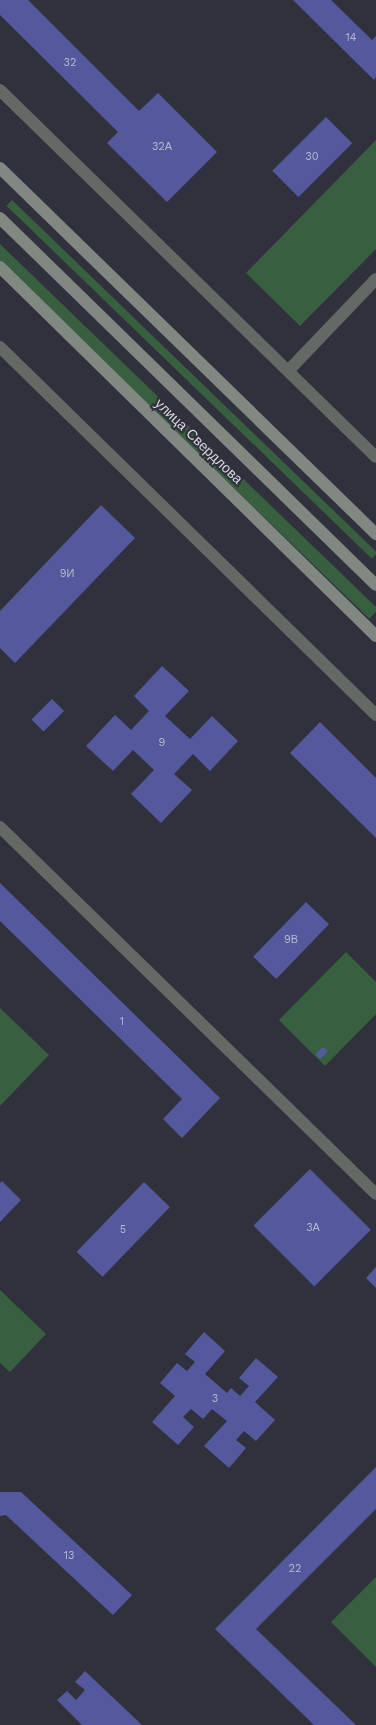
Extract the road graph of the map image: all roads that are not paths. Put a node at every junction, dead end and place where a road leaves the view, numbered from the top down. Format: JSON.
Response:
{"nodes":[{"id":1,"x":0,"y":90,"type":"edge"},
{"id":2,"x":0,"y":168,"type":"edge"},
{"id":3,"x":0,"y":218,"type":"edge"},
{"id":4,"x":0,"y":267,"type":"edge"},
{"id":5,"x":376,"y":279,"type":"edge"},
{"id":6,"x":0,"y":348,"type":"edge"},
{"id":7,"x":289,"y":370,"type":"junction"},
{"id":8,"x":376,"y":457,"type":"edge"},
{"id":9,"x":376,"y":534,"type":"edge"},
{"id":10,"x":376,"y":585,"type":"edge"},
{"id":11,"x":376,"y":636,"type":"edge"},
{"id":12,"x":376,"y":715,"type":"edge"},
{"id":13,"x":0,"y":827,"type":"edge"},
{"id":14,"x":376,"y":1194,"type":"edge"}],
"edges":[{"from":1,"to":7,"type":"street"},
{"from":2,"to":9,"type":"main road"},
{"from":3,"to":10,"type":"main road","name":"улица Свердлова"},
{"from":4,"to":11,"type":"main road","name":"улица Свердлова"},
{"from":5,"to":7,"type":"street"},
{"from":6,"to":12,"type":"street"},
{"from":7,"to":8,"type":"street"},
{"from":13,"to":14,"type":"street"}]}
